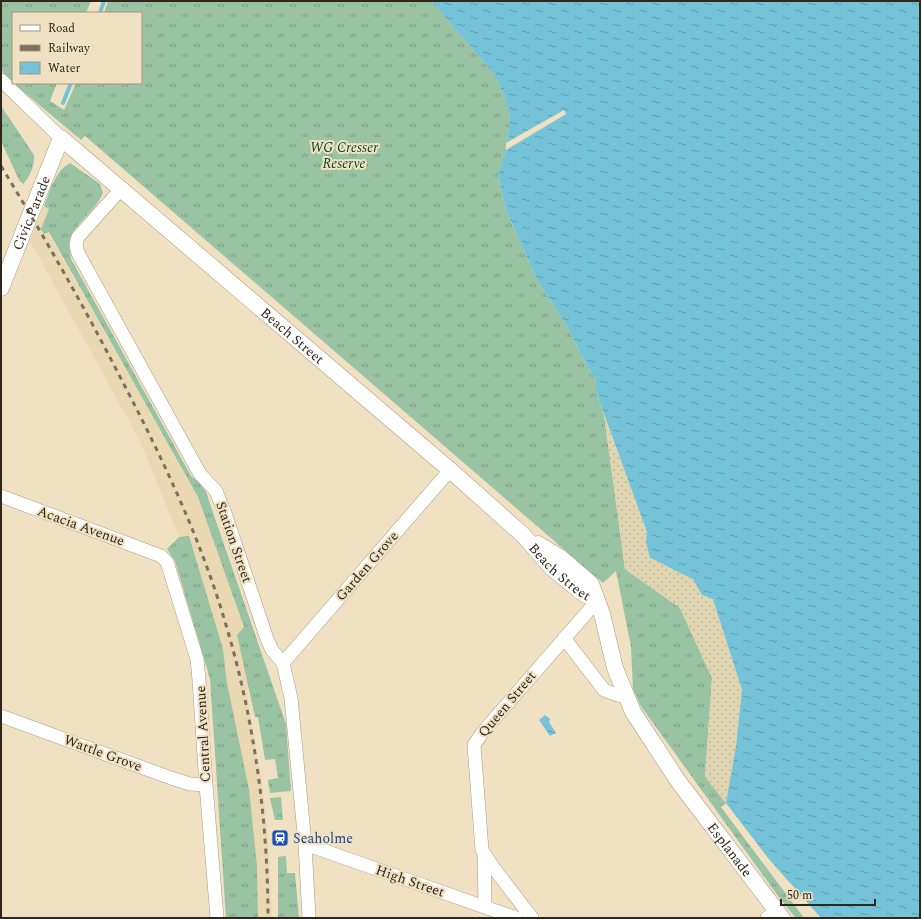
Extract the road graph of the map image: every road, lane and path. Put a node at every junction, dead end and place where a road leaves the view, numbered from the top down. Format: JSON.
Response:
{"nodes":[{"id":1,"x":1,"y":80,"type":"edge"},
{"id":2,"x":60,"y":138,"type":"junction"},
{"id":3,"x":122,"y":188,"type":"junction"},
{"id":4,"x":1,"y":288,"type":"edge"},
{"id":5,"x":450,"y":470,"type":"junction"},
{"id":6,"x":1,"y":496,"type":"edge"},
{"id":7,"x":161,"y":556,"type":"joint"},
{"id":8,"x":597,"y":600,"type":"junction"},
{"id":9,"x":564,"y":638,"type":"junction"},
{"id":10,"x":283,"y":663,"type":"junction"},
{"id":11,"x":622,"y":696,"type":"junction"},
{"id":12,"x":1,"y":716,"type":"edge"},
{"id":13,"x":206,"y":785,"type":"junction"},
{"id":14,"x":305,"y":844,"type":"junction"},
{"id":15,"x":484,"y":853,"type":"junction"},
{"id":16,"x":484,"y":907,"type":"junction"},
{"id":17,"x":775,"y":916,"type":"edge"},
{"id":18,"x":528,"y":917,"type":"edge"},
{"id":19,"x":217,"y":918,"type":"edge"},
{"id":20,"x":309,"y":918,"type":"edge"},
{"id":21,"x":516,"y":918,"type":"edge"}],
"edges":[{"from":1,"to":2,"type":"street"},
{"from":2,"to":3,"type":"street","name":"Beach Street"},
{"from":2,"to":4,"type":"street","name":"Civic Parade"},
{"from":3,"to":5,"type":"street","name":"Beach Street"},
{"from":3,"to":10,"type":"street","name":"Station Street"},
{"from":5,"to":8,"type":"street","name":"Beach Street"},
{"from":5,"to":10,"type":"street","name":"Garden Grove"},
{"from":6,"to":7,"type":"street","name":"Acacia Avenue"},
{"from":7,"to":13,"type":"street","name":"Central Avenue"},
{"from":8,"to":9,"type":"street","name":"Queen Street"},
{"from":8,"to":11,"type":"street","name":"Esplanade"},
{"from":9,"to":11,"type":"street"},
{"from":9,"to":15,"type":"street","name":"Queen Street"},
{"from":10,"to":14,"type":"street","name":"Station Street"},
{"from":11,"to":17,"type":"street","name":"Esplanade"},
{"from":12,"to":13,"type":"street","name":"Wattle Grove"},
{"from":13,"to":19,"type":"street","name":"Central Avenue"},
{"from":14,"to":16,"type":"street","name":"High Street"},
{"from":14,"to":20,"type":"street","name":"Station Street"},
{"from":15,"to":16,"type":"street","name":"Queen Street"},
{"from":15,"to":18,"type":"street","name":"Queen Street"},
{"from":16,"to":21,"type":"street","name":"High Street"}]}
